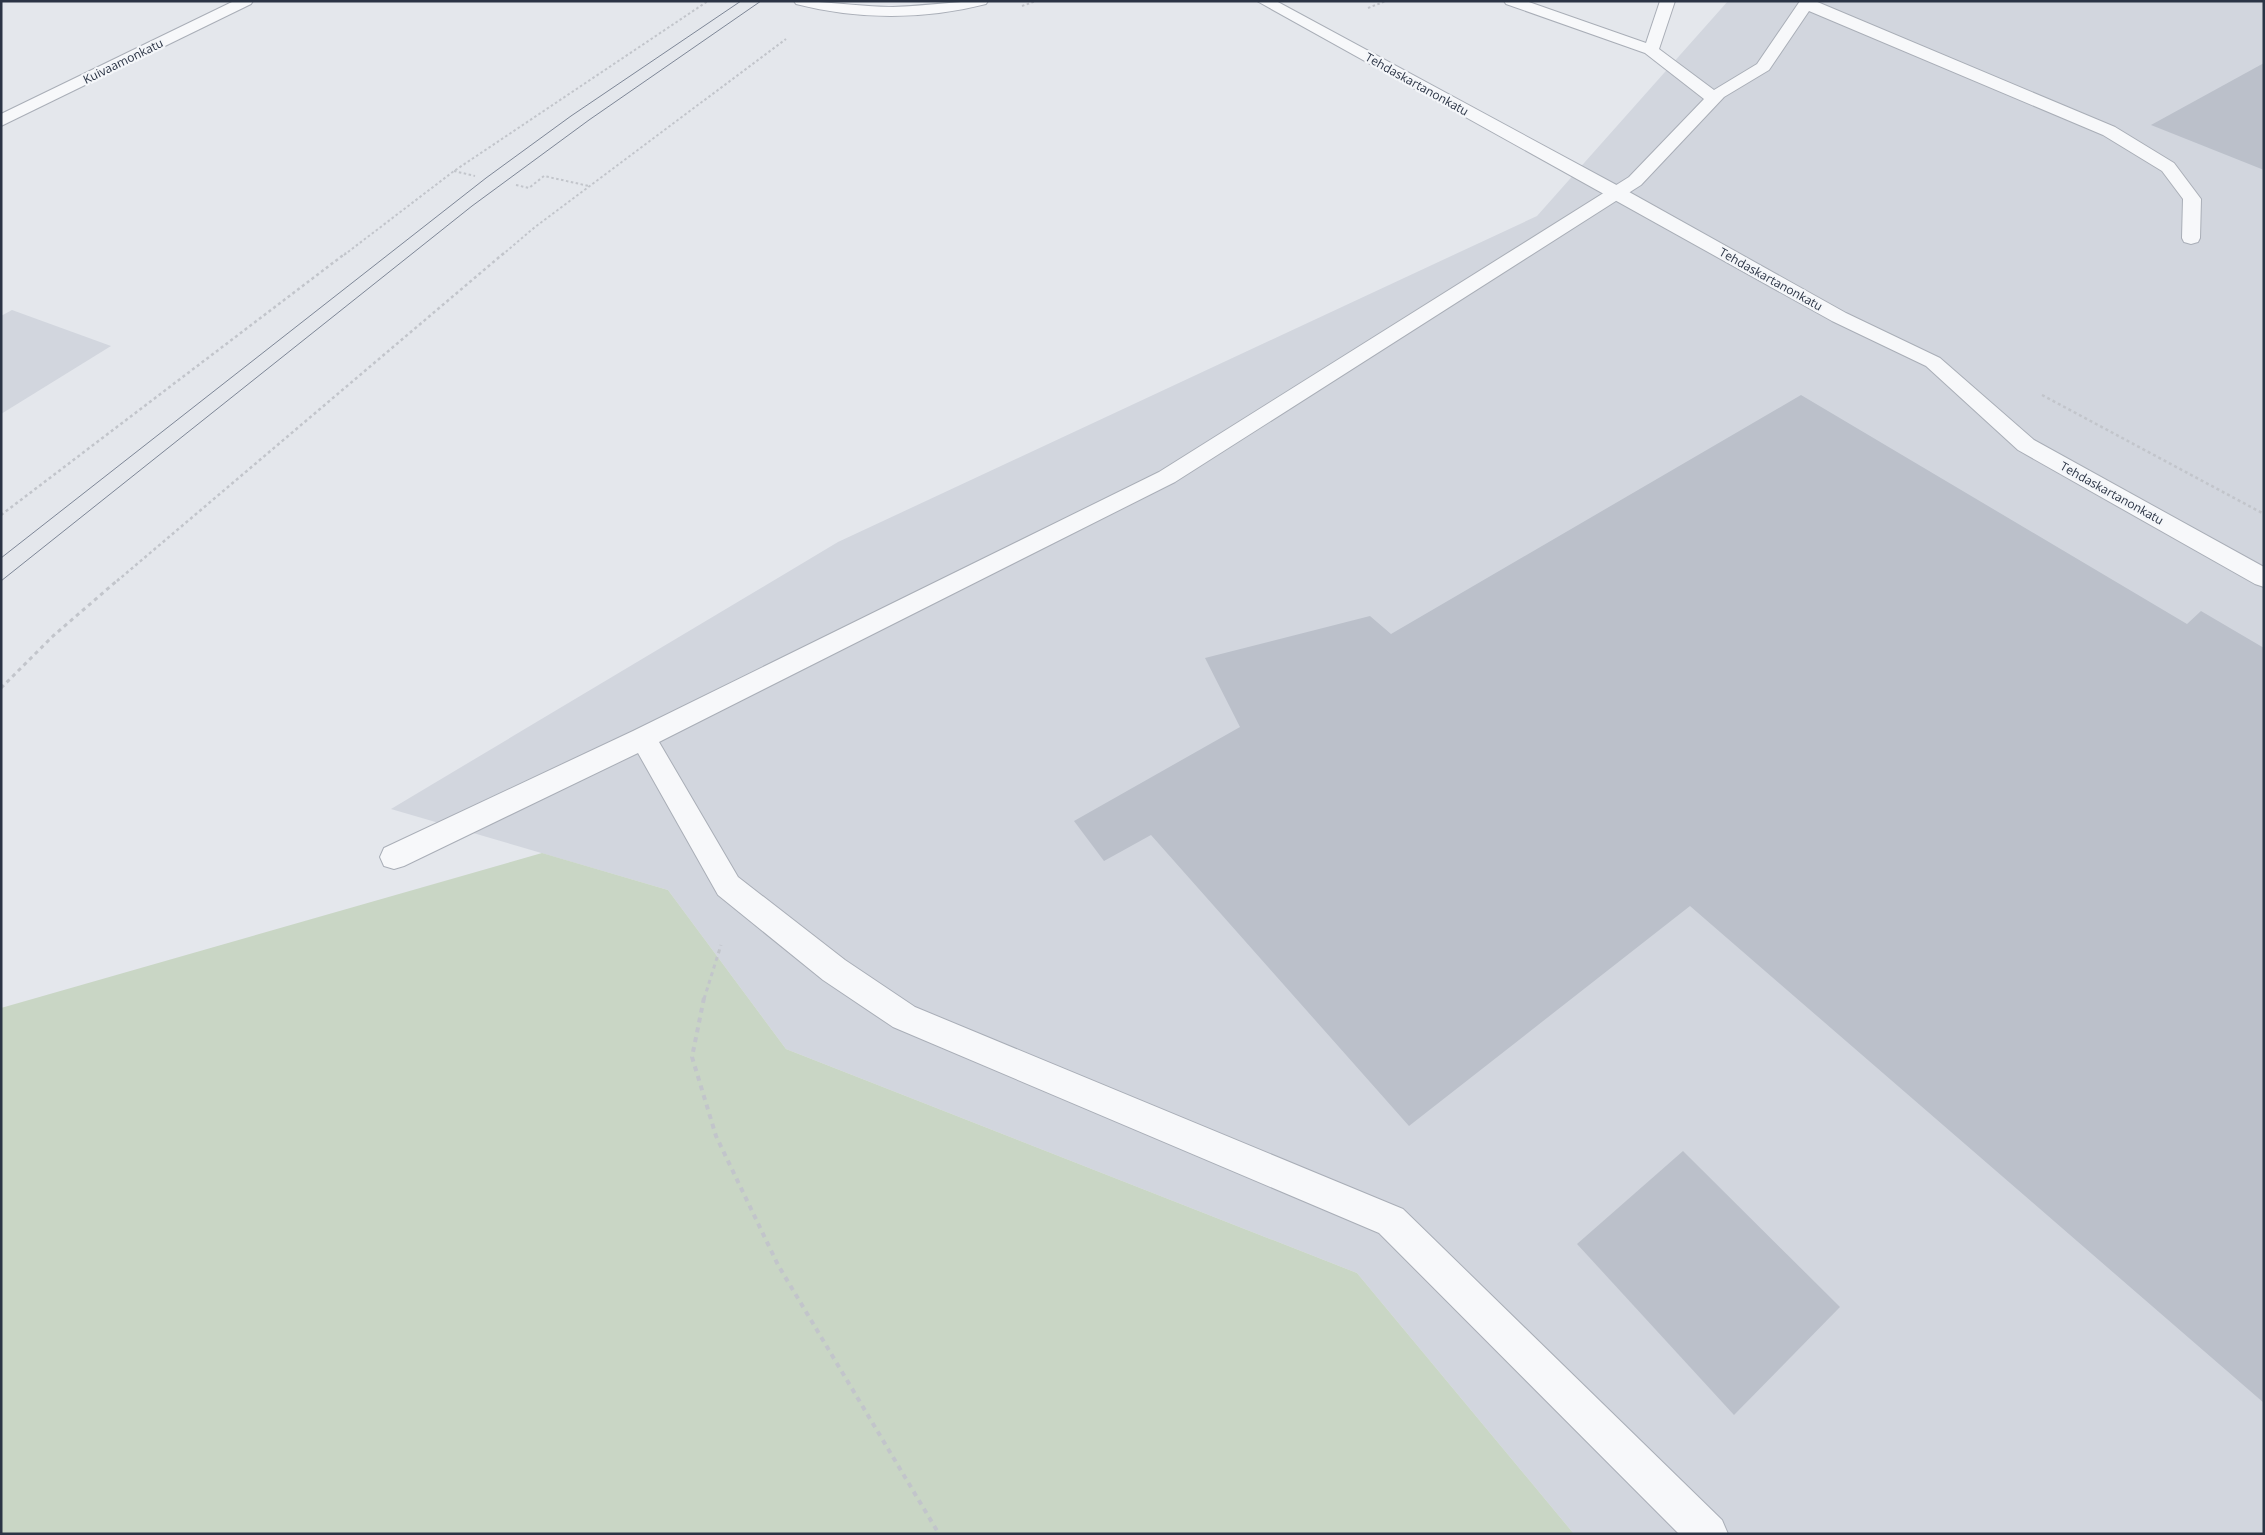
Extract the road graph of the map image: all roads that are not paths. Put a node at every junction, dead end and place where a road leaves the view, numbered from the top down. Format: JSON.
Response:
{"nodes":[{"id":1,"x":246,"y":1,"type":"edge"},
{"id":2,"x":801,"y":1,"type":"edge"},
{"id":3,"x":981,"y":1,"type":"edge"},
{"id":4,"x":1264,"y":1,"type":"edge"},
{"id":5,"x":1511,"y":1,"type":"edge"},
{"id":6,"x":1668,"y":1,"type":"edge"},
{"id":7,"x":1807,"y":3,"type":"edge"},
{"id":8,"x":1651,"y":50,"type":"junction"},
{"id":9,"x":1714,"y":98,"type":"junction"},
{"id":10,"x":1,"y":122,"type":"edge"},
{"id":11,"x":1616,"y":192,"type":"junction"},
{"id":12,"x":2191,"y":238,"type":"dead end"},
{"id":13,"x":2264,"y":578,"type":"edge"},
{"id":14,"x":643,"y":738,"type":"junction"},
{"id":15,"x":394,"y":857,"type":"dead end"},
{"id":16,"x":1708,"y":1534,"type":"edge"}],
"edges":[{"from":1,"to":10,"type":"street","name":"Kuivaamonkatu"},
{"from":2,"to":3,"type":"street"},
{"from":4,"to":11,"type":"street","name":"Tehdaskartanonkatu"},
{"from":5,"to":8,"type":"street"},
{"from":6,"to":8,"type":"street"},
{"from":7,"to":9,"type":"street"},
{"from":7,"to":12,"type":"street"},
{"from":8,"to":9,"type":"street"},
{"from":9,"to":11,"type":"street"},
{"from":11,"to":13,"type":"street","name":"Tehdaskartanonkatu"},
{"from":11,"to":14,"type":"street"},
{"from":14,"to":15,"type":"street"},
{"from":14,"to":16,"type":"street"}]}
